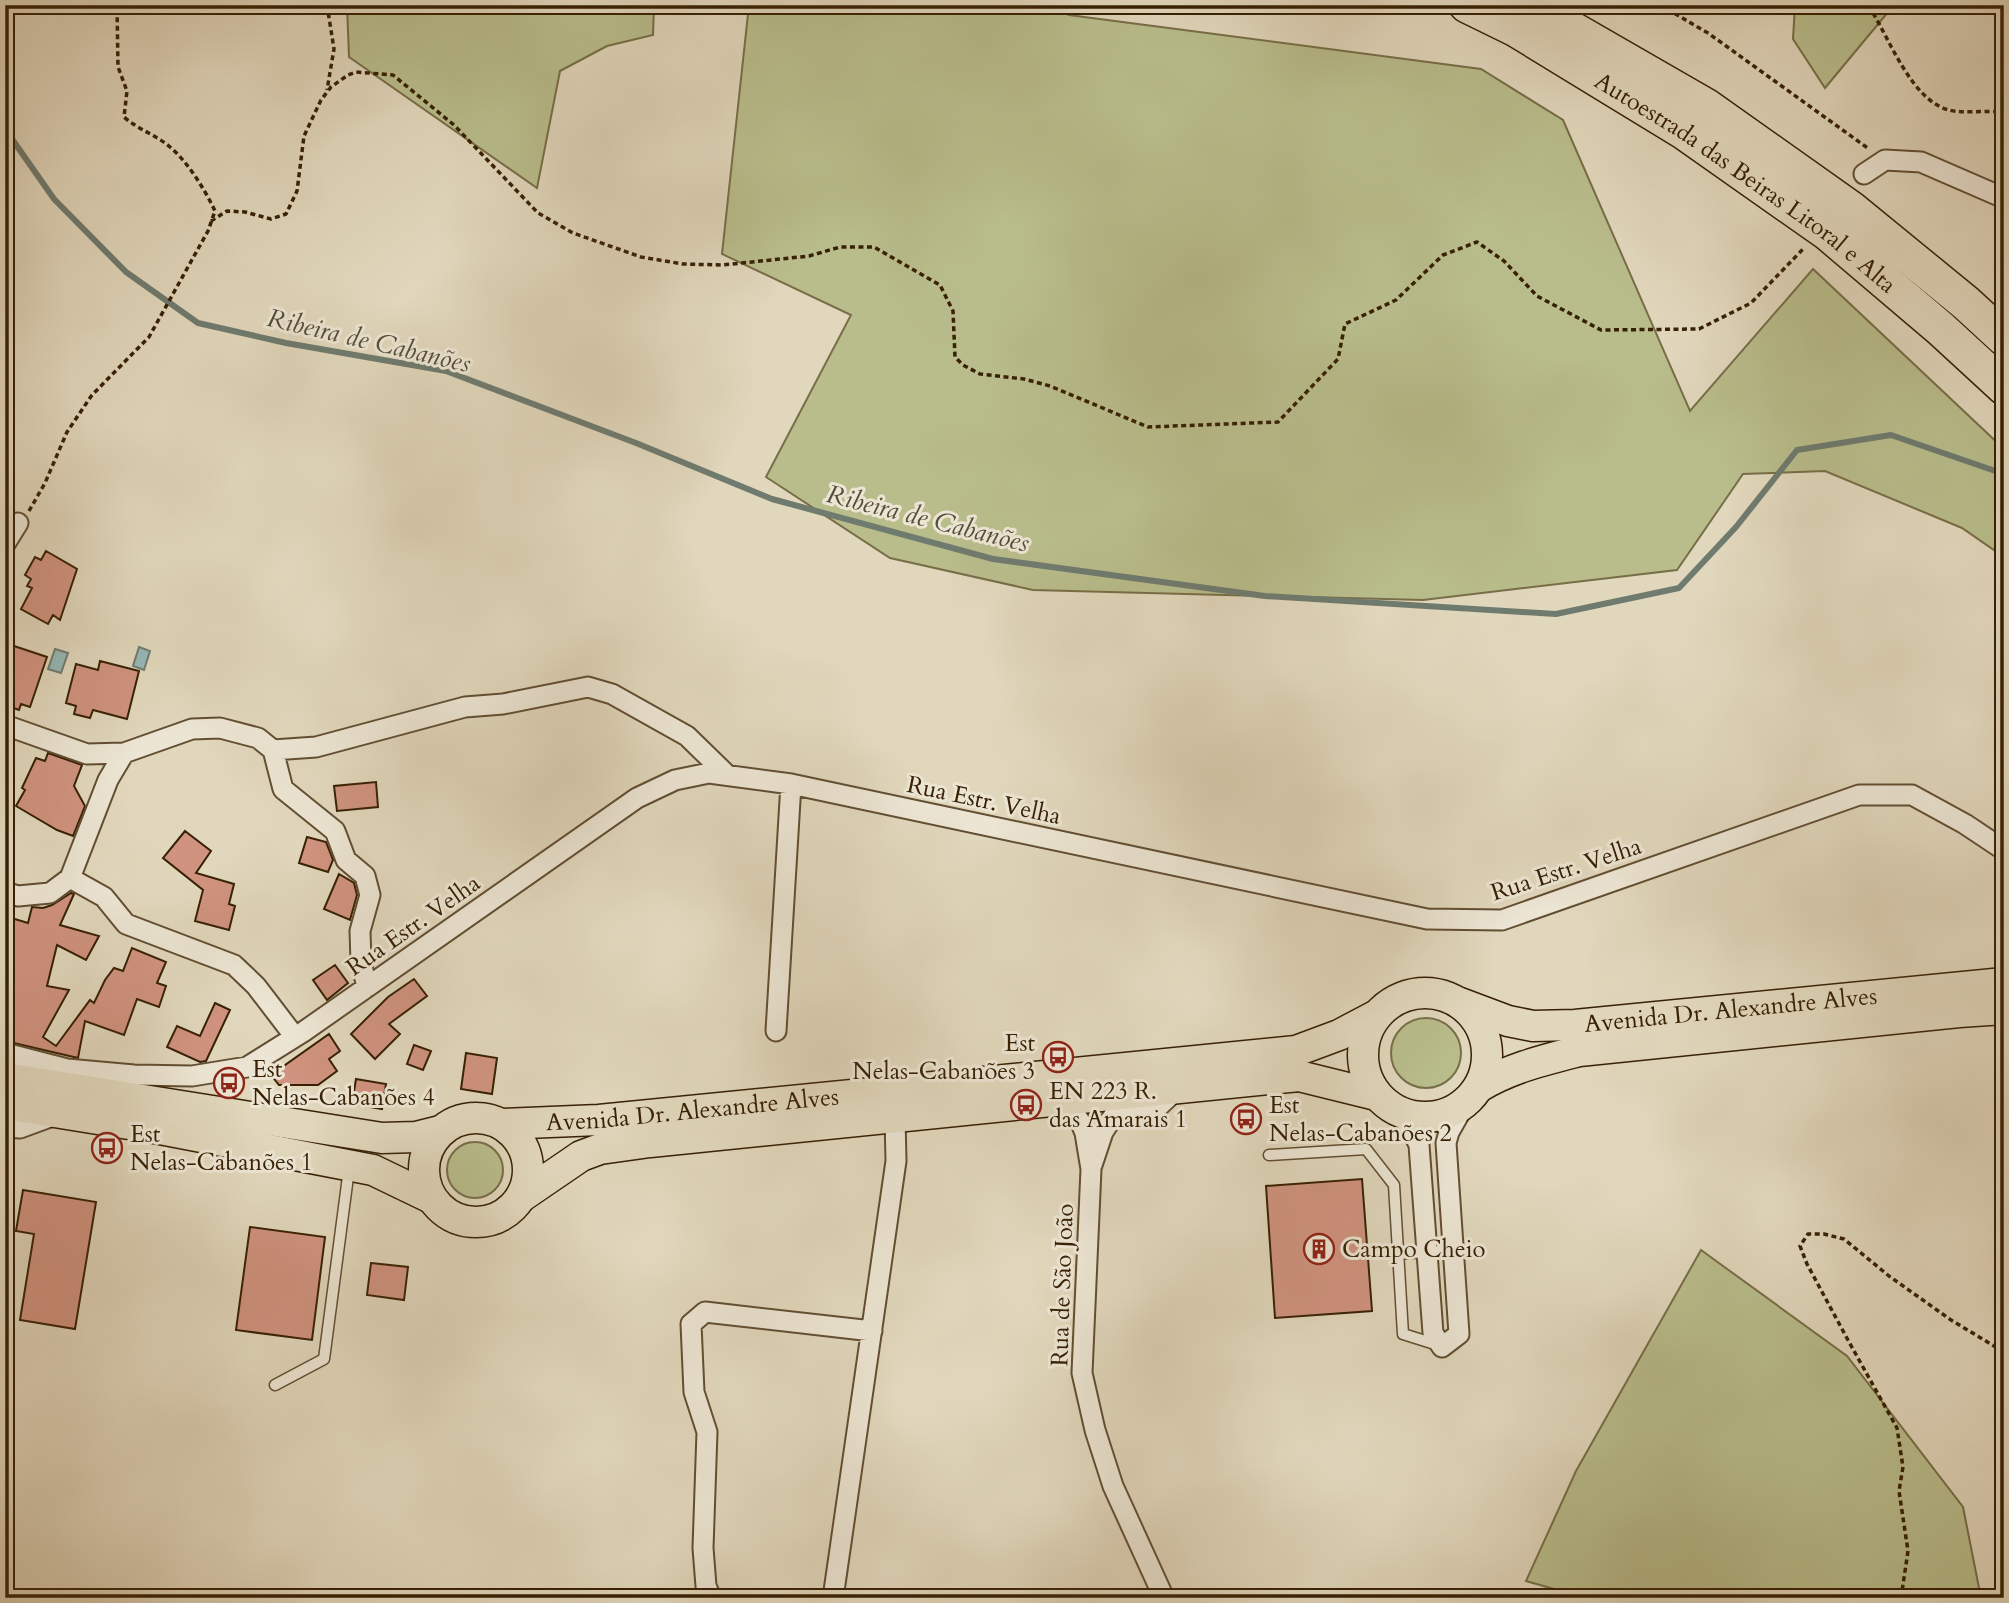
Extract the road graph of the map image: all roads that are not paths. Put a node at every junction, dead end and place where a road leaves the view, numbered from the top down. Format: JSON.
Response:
{"nodes":[{"id":1,"x":1467,"y":5,"type":"edge"},
{"id":2,"x":1531,"y":5,"type":"edge"},
{"id":3,"x":1864,"y":174,"type":"dead end"},
{"id":4,"x":2004,"y":198,"type":"edge"},
{"id":5,"x":2004,"y":338,"type":"edge"},
{"id":6,"x":2004,"y":387,"type":"edge"},
{"id":7,"x":18,"y":523,"type":"road end"},
{"id":8,"x":5,"y":544,"type":"edge"},
{"id":9,"x":5,"y":725,"type":"edge"},
{"id":10,"x":273,"y":750,"type":"junction"},
{"id":11,"x":124,"y":753,"type":"junction"},
{"id":12,"x":727,"y":775,"type":"junction"},
{"id":13,"x":791,"y":784,"type":"junction"},
{"id":14,"x":2004,"y":850,"type":"edge"},
{"id":15,"x":70,"y":878,"type":"junction"},
{"id":16,"x":5,"y":892,"type":"edge"},
{"id":17,"x":2004,"y":983,"type":"edge"},
{"id":18,"x":367,"y":987,"type":"junction"},
{"id":19,"x":1460,"y":1003,"type":"junction"},
{"id":20,"x":2004,"y":1009,"type":"edge"},
{"id":21,"x":1375,"y":1016,"type":"junction"},
{"id":22,"x":776,"y":1031,"type":"dead end"},
{"id":23,"x":295,"y":1037,"type":"junction"},
{"id":24,"x":5,"y":1053,"type":"edge"},
{"id":25,"x":5,"y":1079,"type":"edge"},
{"id":26,"x":1176,"y":1090,"type":"junction"},
{"id":27,"x":1472,"y":1095,"type":"junction"},
{"id":28,"x":1055,"y":1102,"type":"junction"},
{"id":29,"x":1386,"y":1103,"type":"junction"},
{"id":30,"x":5,"y":1104,"type":"edge"},
{"id":31,"x":60,"y":1113,"type":"junction"},
{"id":32,"x":895,"y":1118,"type":"junction"},
{"id":33,"x":502,"y":1124,"type":"junction"},
{"id":34,"x":5,"y":1126,"type":"edge"},
{"id":35,"x":440,"y":1131,"type":"junction"},
{"id":36,"x":1269,"y":1155,"type":"dead end"},
{"id":37,"x":350,"y":1165,"type":"junction"},
{"id":38,"x":1091,"y":1169,"type":"junction"},
{"id":39,"x":521,"y":1197,"type":"junction"},
{"id":40,"x":431,"y":1198,"type":"junction"},
{"id":41,"x":1453,"y":1251,"type":"junction"},
{"id":42,"x":1427,"y":1252,"type":"junction"},
{"id":43,"x":1398,"y":1254,"type":"junction"},
{"id":44,"x":872,"y":1331,"type":"junction"},
{"id":45,"x":1442,"y":1347,"type":"junction"},
{"id":46,"x":275,"y":1385,"type":"dead end"},
{"id":47,"x":711,"y":1598,"type":"edge"},
{"id":48,"x":833,"y":1598,"type":"edge"},
{"id":49,"x":1164,"y":1598,"type":"edge"}],
"edges":[{"from":1,"to":6,"type":"highway","name":"Autoestrada das Beiras Litoral e Alta"},
{"from":2,"to":5,"type":"highway","name":"Autoestrada das Beiras Litoral e Alta"},
{"from":3,"to":4,"type":"street"},
{"from":7,"to":8,"type":"street"},
{"from":9,"to":11,"type":"street"},
{"from":10,"to":11,"type":"street"},
{"from":10,"to":12,"type":"street"},
{"from":10,"to":18,"type":"street"},
{"from":11,"to":15,"type":"street"},
{"from":12,"to":13,"type":"street","name":"Rua Estr. Velha"},
{"from":12,"to":18,"type":"street","name":"Rua Estr. Velha"},
{"from":13,"to":14,"type":"street","name":"Rua Estr. Velha"},
{"from":13,"to":22,"type":"street"},
{"from":15,"to":16,"type":"street"},
{"from":15,"to":23,"type":"street"},
{"from":17,"to":19,"type":"main road","name":"Avenida Dr. Alexandre Alves"},
{"from":18,"to":23,"type":"street","name":"Rua Estr. Velha"},
{"from":19,"to":21,"type":"main road"},
{"from":19,"to":27,"type":"main road"},
{"from":20,"to":27,"type":"main road","name":"Avenida Dr. Alexandre Alves"},
{"from":21,"to":29,"type":"main road"},
{"from":21,"to":33,"type":"main road","name":"Avenida Dr. Alexandre Alves"},
{"from":23,"to":24,"type":"street","name":"Rua Estr. Velha"},
{"from":25,"to":35,"type":"main road"},
{"from":26,"to":28,"type":"main road","name":"Avenida Dr. Alexandre Alves"},
{"from":26,"to":29,"type":"main road","name":"Avenida Dr. Alexandre Alves"},
{"from":26,"to":38,"type":"street"},
{"from":27,"to":29,"type":"main road"},
{"from":27,"to":41,"type":"street"},
{"from":28,"to":32,"type":"main road","name":"Avenida Dr. Alexandre Alves"},
{"from":28,"to":38,"type":"street"},
{"from":29,"to":42,"type":"street"},
{"from":30,"to":31,"type":"main road"},
{"from":31,"to":34,"type":"street"},
{"from":31,"to":37,"type":"main road"},
{"from":32,"to":39,"type":"main road","name":"Avenida Dr. Alexandre Alves"},
{"from":32,"to":44,"type":"street"},
{"from":33,"to":35,"type":"main road"},
{"from":33,"to":39,"type":"main road"},
{"from":35,"to":40,"type":"main road"},
{"from":36,"to":43,"type":"lane"},
{"from":37,"to":40,"type":"main road"},
{"from":37,"to":46,"type":"lane"},
{"from":38,"to":49,"type":"street","name":"Rua de São João"},
{"from":39,"to":40,"type":"main road"},
{"from":41,"to":42,"type":"lane"},
{"from":41,"to":45,"type":"street"},
{"from":42,"to":43,"type":"lane"},
{"from":42,"to":45,"type":"street"},
{"from":43,"to":45,"type":"lane"},
{"from":44,"to":47,"type":"street"},
{"from":44,"to":48,"type":"street"}]}
